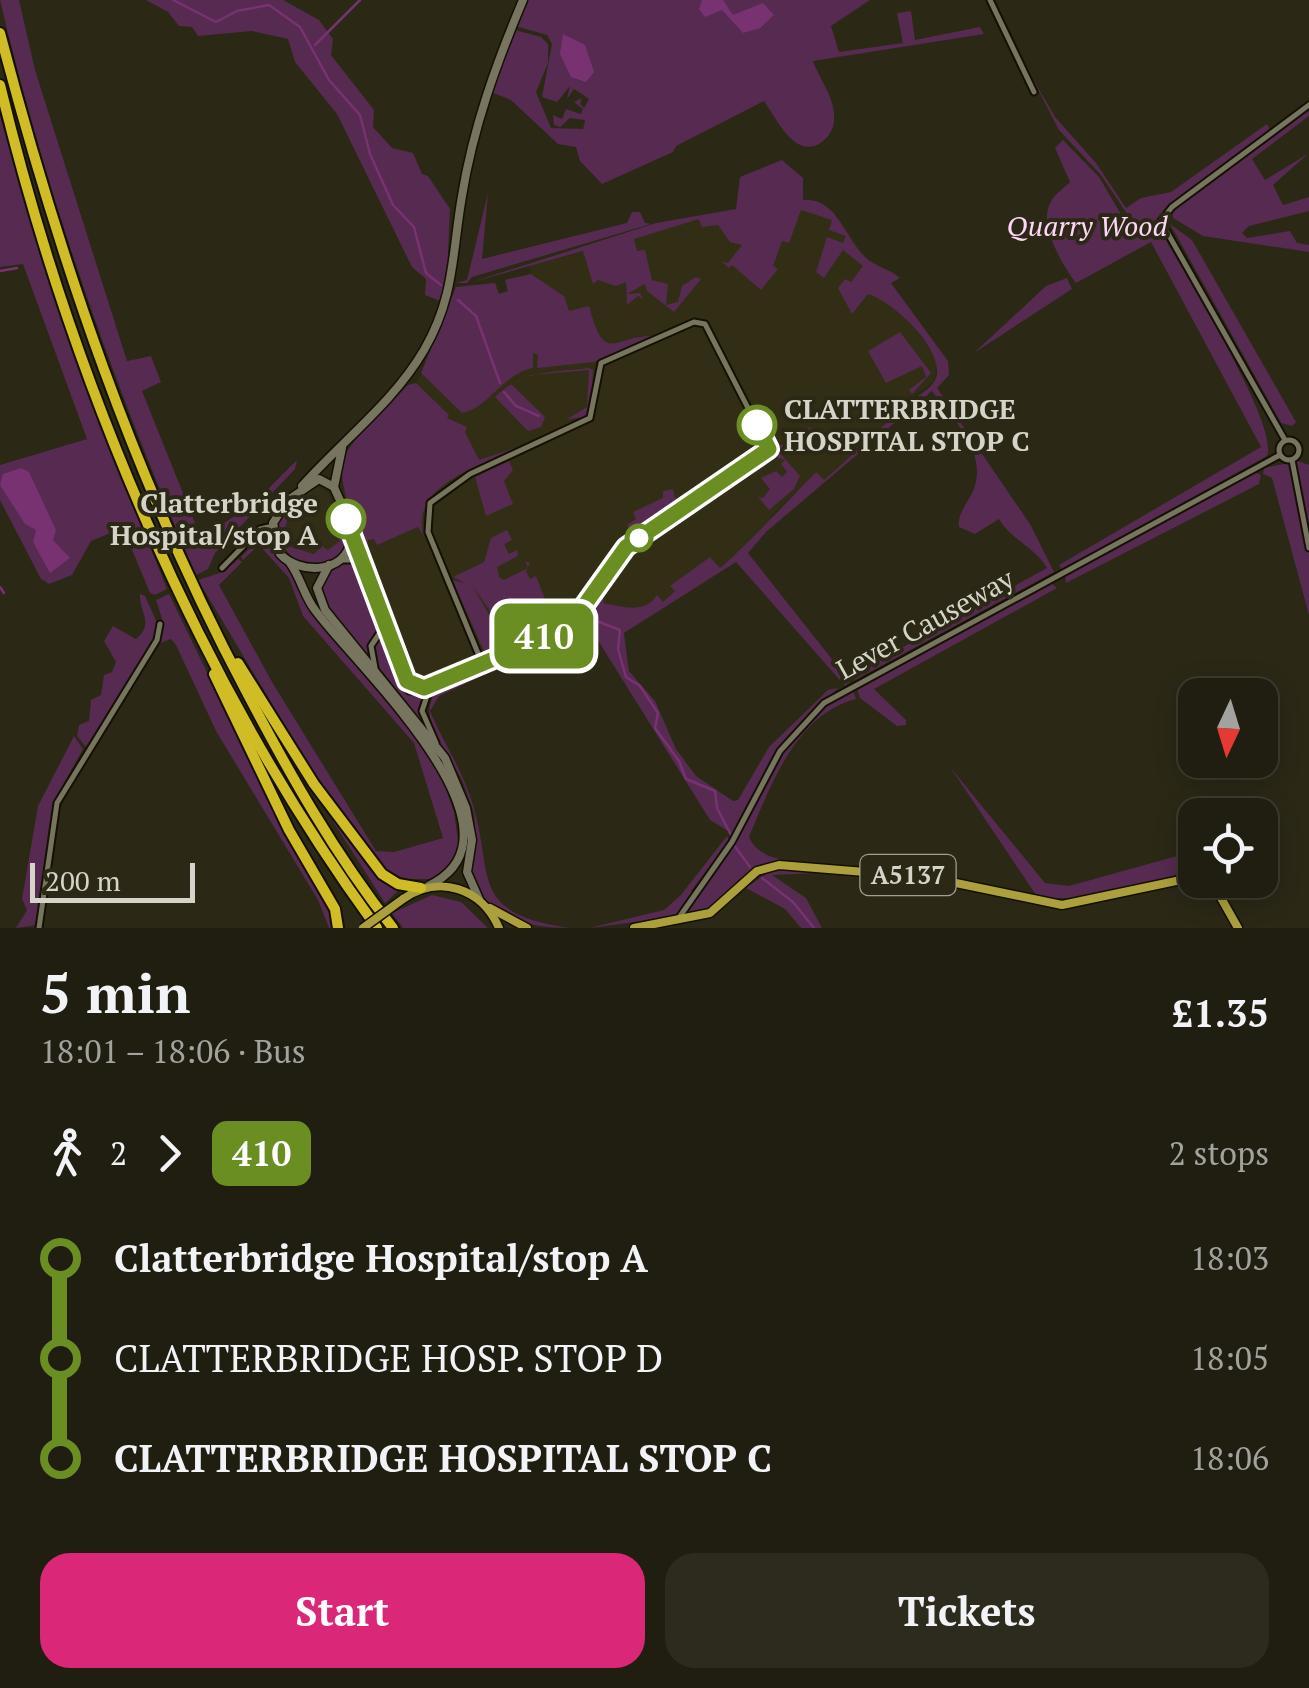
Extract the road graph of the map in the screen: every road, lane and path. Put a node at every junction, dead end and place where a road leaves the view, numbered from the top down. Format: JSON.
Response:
{"nodes":[{"id":1,"x":522,"y":0,"type":"edge"},
{"id":2,"x":990,"y":0,"type":"edge"},
{"id":3,"x":0,"y":33,"type":"edge"},
{"id":4,"x":0,"y":84,"type":"edge"},
{"id":5,"x":1034,"y":92,"type":"dead end"},
{"id":6,"x":1309,"y":105,"type":"edge"},
{"id":7,"x":1164,"y":219,"type":"junction"},
{"id":8,"x":1128,"y":224,"type":"dead end"},
{"id":9,"x":1156,"y":226,"type":"junction"},
{"id":10,"x":1168,"y":232,"type":"junction"},
{"id":11,"x":1285,"y":440,"type":"junction"},
{"id":12,"x":1309,"y":440,"type":"edge"},
{"id":13,"x":344,"y":444,"type":"junction"},
{"id":14,"x":1298,"y":446,"type":"junction"},
{"id":15,"x":1280,"y":455,"type":"junction"},
{"id":16,"x":1292,"y":460,"type":"junction"},
{"id":17,"x":302,"y":486,"type":"junction"},
{"id":18,"x":334,"y":486,"type":"junction"},
{"id":19,"x":273,"y":526,"type":"junction"},
{"id":20,"x":350,"y":531,"type":"junction"},
{"id":21,"x":1309,"y":548,"type":"edge"},
{"id":22,"x":290,"y":563,"type":"junction"},
{"id":23,"x":333,"y":563,"type":"junction"},
{"id":24,"x":222,"y":568,"type":"dead end"},
{"id":25,"x":368,"y":576,"type":"junction"},
{"id":26,"x":180,"y":592,"type":"junction"},
{"id":27,"x":204,"y":610,"type":"junction"},
{"id":28,"x":385,"y":622,"type":"junction"},
{"id":29,"x":160,"y":624,"type":"dead end"},
{"id":30,"x":395,"y":652,"type":"junction"},
{"id":31,"x":482,"y":663,"type":"junction"},
{"id":32,"x":376,"y":670,"type":"junction"},
{"id":33,"x":430,"y":691,"type":"junction"},
{"id":34,"x":437,"y":746,"type":"junction"},
{"id":35,"x":1178,"y":880,"type":"edge"},
{"id":36,"x":424,"y":887,"type":"junction"},
{"id":37,"x":1221,"y":898,"type":"edge"},
{"id":38,"x":482,"y":902,"type":"junction"},
{"id":39,"x":676,"y":922,"type":"junction"},
{"id":40,"x":39,"y":928,"type":"edge"},
{"id":41,"x":338,"y":928,"type":"edge"},
{"id":42,"x":362,"y":928,"type":"edge"},
{"id":43,"x":377,"y":928,"type":"edge"},
{"id":44,"x":393,"y":928,"type":"edge"},
{"id":45,"x":498,"y":928,"type":"edge"},
{"id":46,"x":526,"y":928,"type":"edge"},
{"id":47,"x":634,"y":928,"type":"edge"},
{"id":48,"x":1238,"y":928,"type":"edge"}],
"edges":[{"from":1,"to":13,"type":"main road"},
{"from":2,"to":5,"type":"street"},
{"from":3,"to":27,"type":"highway"},
{"from":4,"to":26,"type":"highway"},
{"from":6,"to":7,"type":"street"},
{"from":7,"to":9,"type":"street"},
{"from":7,"to":10,"type":"street"},
{"from":8,"to":9,"type":"street"},
{"from":9,"to":10,"type":"street"},
{"from":10,"to":11,"type":"street"},
{"from":11,"to":14,"type":"street"},
{"from":11,"to":15,"type":"street"},
{"from":12,"to":14,"type":"street"},
{"from":13,"to":17,"type":"main road"},
{"from":13,"to":18,"type":"main road"},
{"from":14,"to":16,"type":"street"},
{"from":15,"to":16,"type":"street"},
{"from":15,"to":39,"type":"street","name":"Lever Causeway"},
{"from":16,"to":21,"type":"street"},
{"from":17,"to":18,"type":"main road"},
{"from":17,"to":19,"type":"main road"},
{"from":18,"to":20,"type":"main road"},
{"from":19,"to":22,"type":"main road"},
{"from":19,"to":24,"type":"street"},
{"from":20,"to":23,"type":"main road"},
{"from":20,"to":25,"type":"street"},
{"from":22,"to":23,"type":"main road"},
{"from":22,"to":36,"type":"main road"},
{"from":23,"to":25,"type":"street"},
{"from":23,"to":32,"type":"main road"},
{"from":25,"to":28,"type":"street"},
{"from":26,"to":41,"type":"highway"},
{"from":26,"to":43,"type":"highway"},
{"from":27,"to":36,"type":"highway"},
{"from":27,"to":44,"type":"highway"},
{"from":28,"to":30,"type":"street"},
{"from":28,"to":32,"type":"street"},
{"from":29,"to":40,"type":"street"},
{"from":30,"to":31,"type":"street"},
{"from":30,"to":33,"type":"street"},
{"from":31,"to":31,"type":"street"},
{"from":31,"to":33,"type":"street"},
{"from":32,"to":34,"type":"main road"},
{"from":33,"to":34,"type":"street"},
{"from":34,"to":38,"type":"main road"},
{"from":35,"to":39,"type":"main road","number":"A5137"},
{"from":36,"to":38,"type":"main road"},
{"from":36,"to":42,"type":"main road","bridge":true},
{"from":37,"to":48,"type":"main road"},
{"from":38,"to":45,"type":"main road"},
{"from":38,"to":46,"type":"main road"},
{"from":39,"to":47,"type":"main road","number":"A5137"}]}
